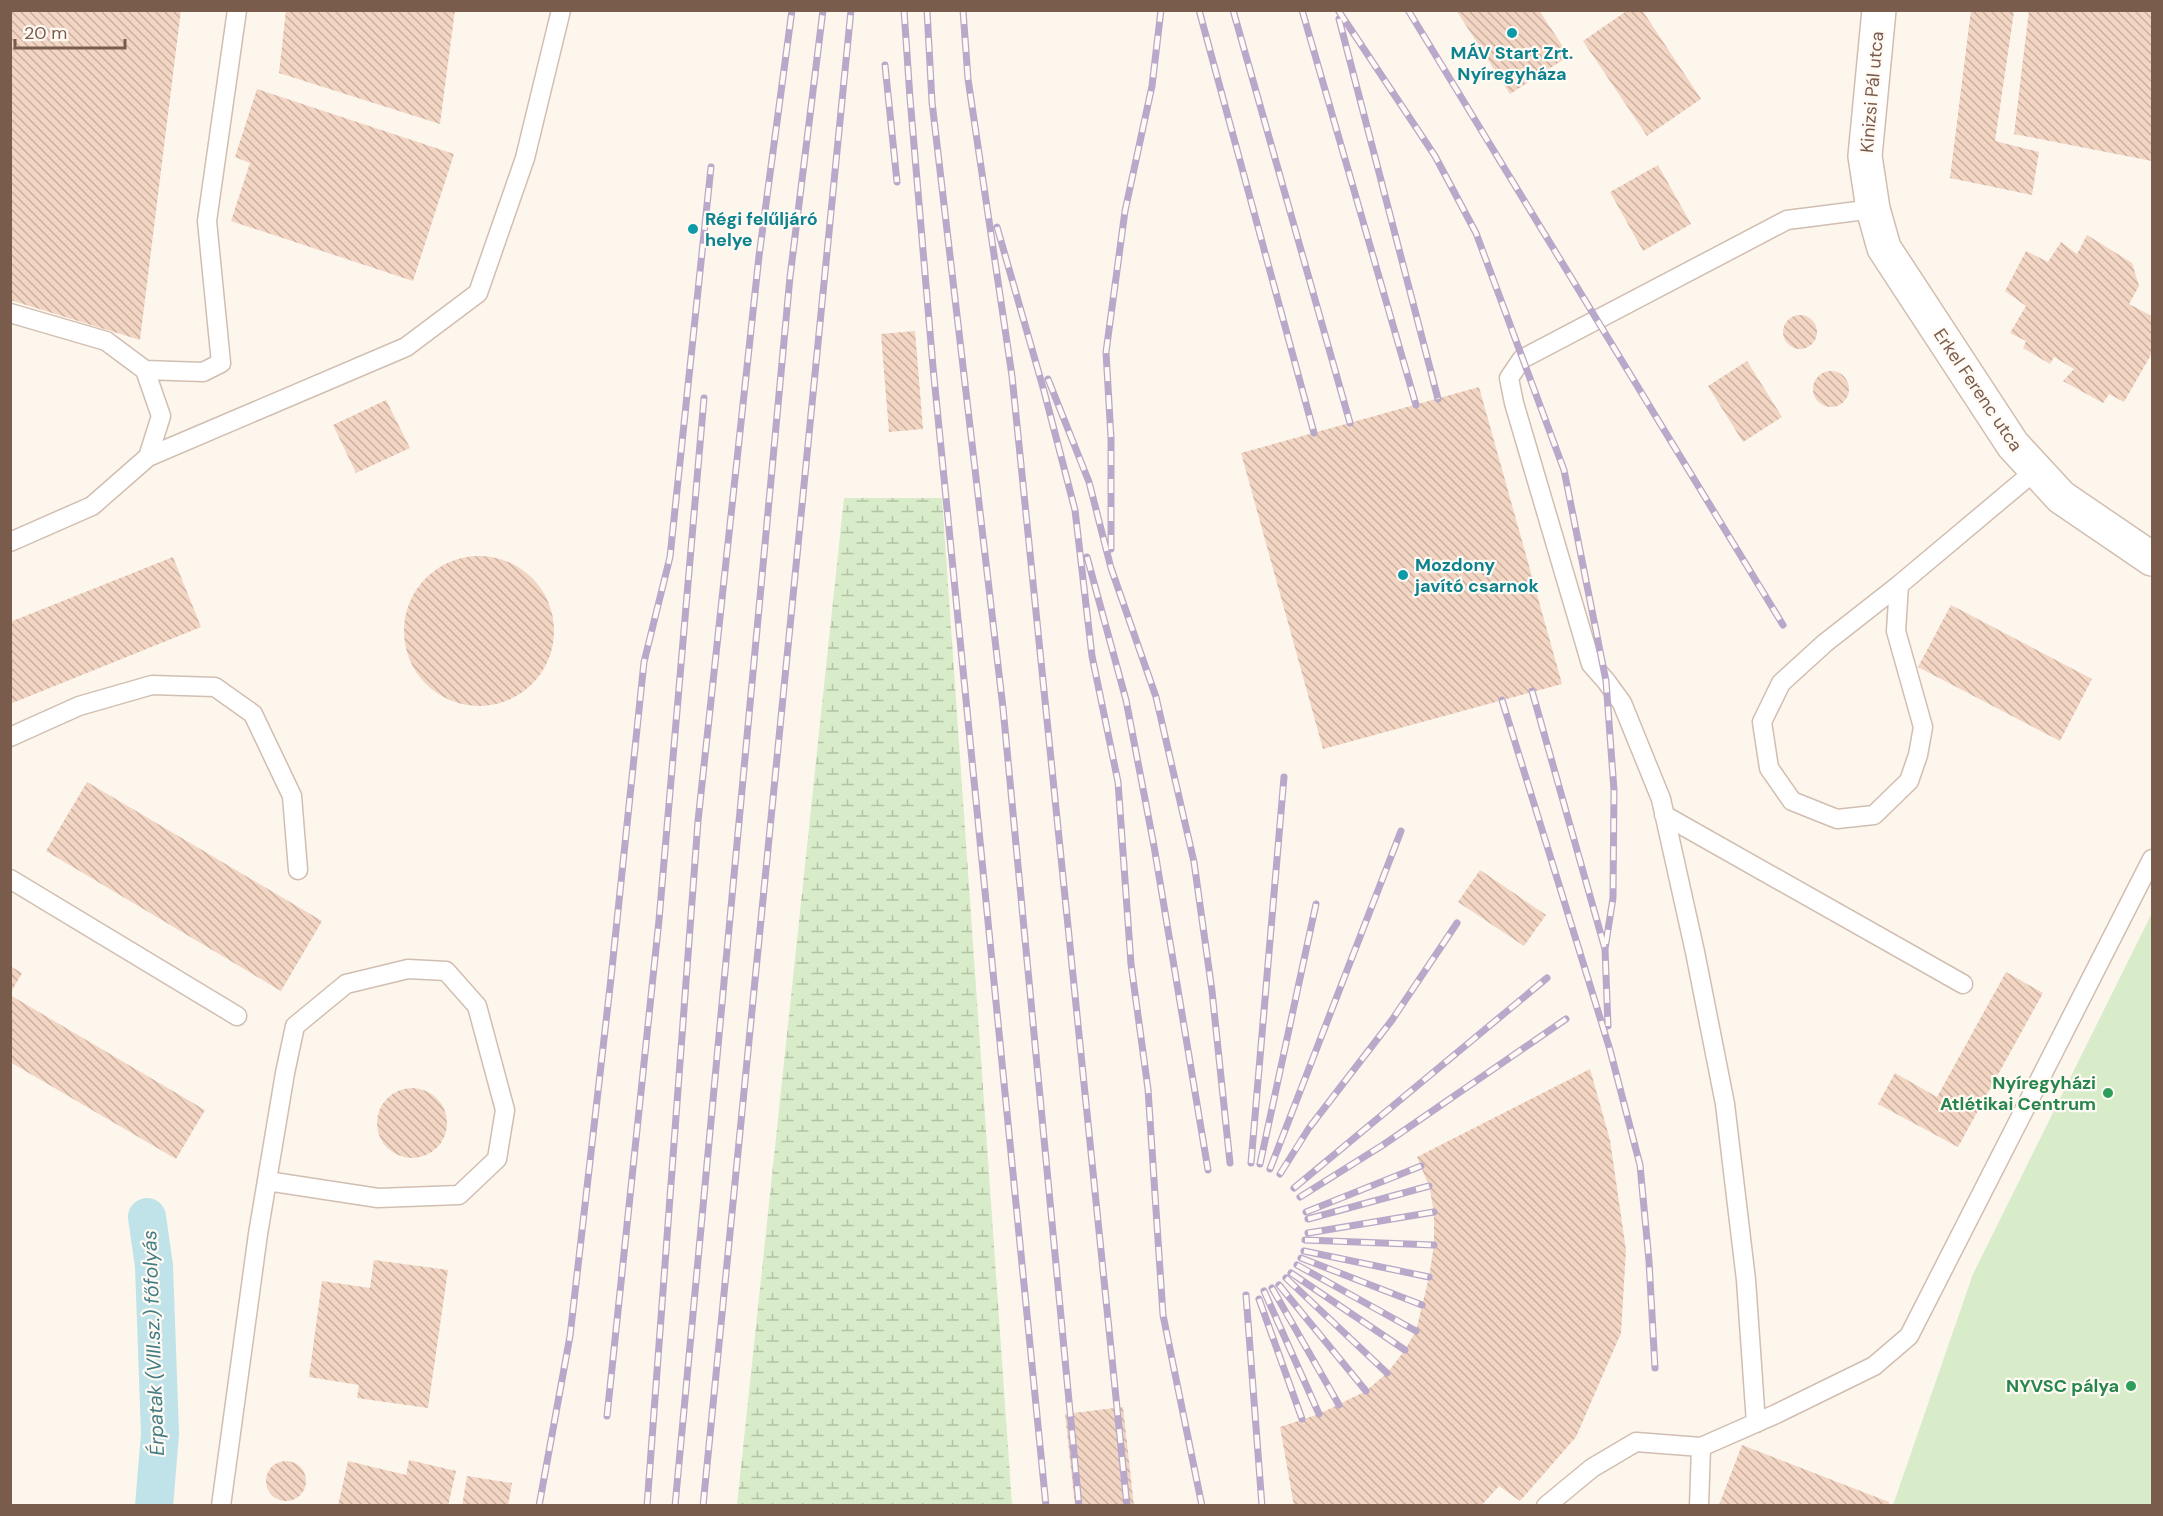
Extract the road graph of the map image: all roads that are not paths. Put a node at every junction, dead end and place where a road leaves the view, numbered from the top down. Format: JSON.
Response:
{"nodes":[{"id":1,"x":237,"y":10,"type":"edge"},
{"id":2,"x":561,"y":10,"type":"edge"},
{"id":3,"x":1880,"y":10,"type":"edge"},
{"id":4,"x":1873,"y":209,"type":"junction"},
{"id":5,"x":10,"y":313,"type":"edge"},
{"id":6,"x":145,"y":370,"type":"junction"},
{"id":7,"x":148,"y":457,"type":"junction"},
{"id":8,"x":2036,"y":470,"type":"junction"},
{"id":9,"x":10,"y":542,"type":"edge"},
{"id":10,"x":2152,"y":559,"type":"edge"},
{"id":11,"x":1899,"y":585,"type":"junction"},
{"id":12,"x":10,"y":737,"type":"edge"},
{"id":13,"x":1664,"y":815,"type":"junction"},
{"id":14,"x":2152,"y":859,"type":"edge"},
{"id":15,"x":298,"y":870,"type":"dead end"},
{"id":16,"x":10,"y":879,"type":"edge"},
{"id":17,"x":1963,"y":984,"type":"dead end"},
{"id":18,"x":237,"y":1016,"type":"dead end"},
{"id":19,"x":267,"y":1181,"type":"junction"},
{"id":20,"x":1756,"y":1423,"type":"junction"},
{"id":21,"x":1701,"y":1447,"type":"junction"},
{"id":22,"x":221,"y":1506,"type":"edge"},
{"id":23,"x":1546,"y":1506,"type":"edge"},
{"id":24,"x":1699,"y":1506,"type":"edge"}],
"edges":[{"from":1,"to":6,"type":"lane"},
{"from":2,"to":7,"type":"lane"},
{"from":3,"to":4,"type":"street","name":"Kinizsi Pál utca"},
{"from":4,"to":8,"type":"street","name":"Erkel Ferenc utca"},
{"from":4,"to":13,"type":"lane"},
{"from":5,"to":6,"type":"lane"},
{"from":6,"to":7,"type":"lane"},
{"from":7,"to":9,"type":"lane"},
{"from":8,"to":10,"type":"street","name":"Erkel Ferenc utca"},
{"from":8,"to":11,"type":"lane"},
{"from":11,"to":11,"type":"lane"},
{"from":12,"to":15,"type":"lane"},
{"from":13,"to":17,"type":"lane"},
{"from":13,"to":20,"type":"lane"},
{"from":14,"to":20,"type":"lane"},
{"from":16,"to":18,"type":"lane"},
{"from":19,"to":19,"type":"lane"},
{"from":19,"to":22,"type":"lane"},
{"from":20,"to":21,"type":"lane"},
{"from":21,"to":23,"type":"lane"},
{"from":21,"to":24,"type":"lane"}]}
